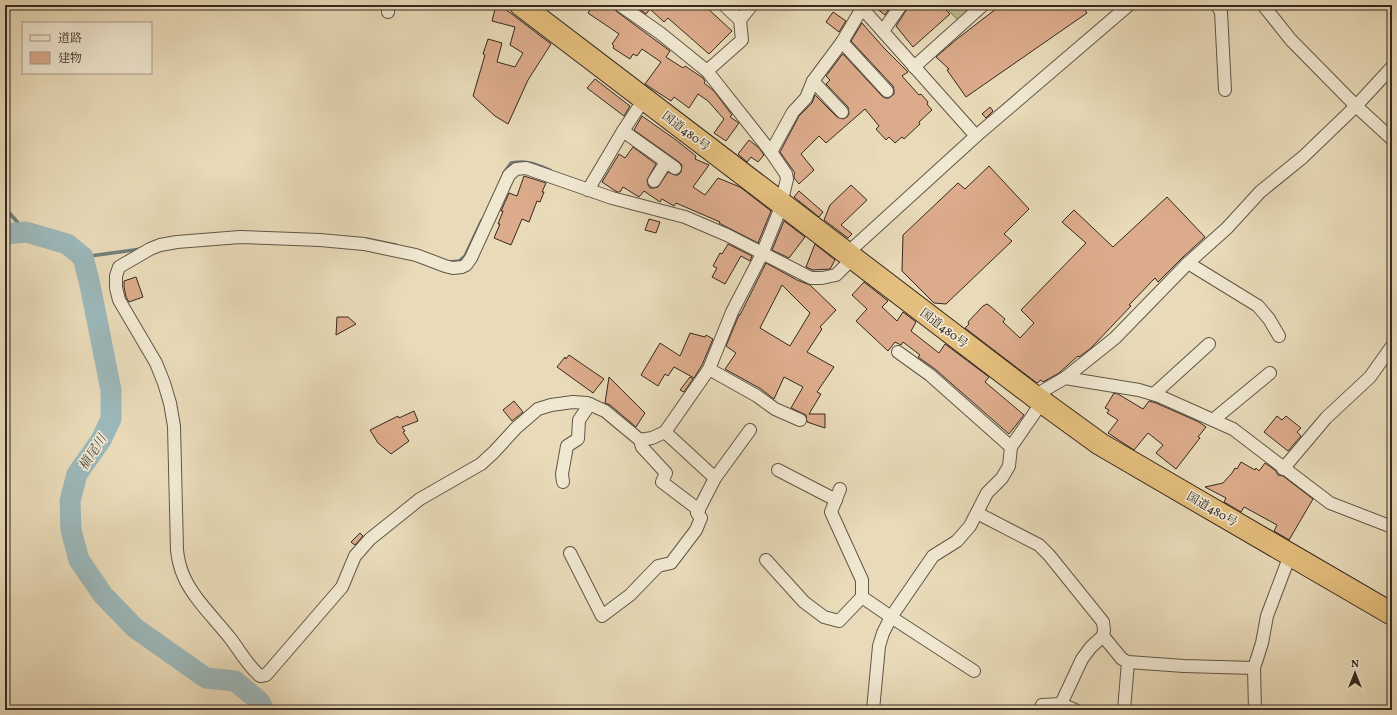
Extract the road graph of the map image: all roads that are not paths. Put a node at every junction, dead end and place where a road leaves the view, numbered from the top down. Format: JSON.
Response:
{"nodes":[{"id":1,"x":520,"y":5,"type":"edge"},
{"id":2,"x":620,"y":5,"type":"edge"},
{"id":3,"x":724,"y":5,"type":"edge"},
{"id":4,"x":752,"y":5,"type":"edge"},
{"id":5,"x":900,"y":5,"type":"edge"},
{"id":6,"x":983,"y":5,"type":"edge"},
{"id":7,"x":1129,"y":5,"type":"edge"},
{"id":8,"x":1217,"y":5,"type":"edge"},
{"id":9,"x":1263,"y":5,"type":"edge"},
{"id":10,"x":863,"y":6,"type":"edge"},
{"id":11,"x":740,"y":20,"type":"junction"},
{"id":12,"x":883,"y":31,"type":"junction"},
{"id":13,"x":842,"y":42,"type":"junction"},
{"id":14,"x":914,"y":67,"type":"junction"},
{"id":15,"x":1392,"y":67,"type":"edge"},
{"id":16,"x":707,"y":72,"type":"junction"},
{"id":17,"x":813,"y":81,"type":"junction"},
{"id":18,"x":1225,"y":90,"type":"dead end"},
{"id":19,"x":887,"y":91,"type":"dead end"},
{"id":20,"x":644,"y":99,"type":"junction"},
{"id":21,"x":1356,"y":106,"type":"junction"},
{"id":22,"x":842,"y":112,"type":"dead end"},
{"id":23,"x":623,"y":130,"type":"junction"},
{"id":24,"x":976,"y":136,"type":"junction"},
{"id":25,"x":1392,"y":139,"type":"edge"},
{"id":26,"x":771,"y":152,"type":"junction"},
{"id":27,"x":654,"y":181,"type":"dead end"},
{"id":28,"x":588,"y":190,"type":"junction"},
{"id":29,"x":781,"y":203,"type":"junction"},
{"id":30,"x":762,"y":254,"type":"junction"},
{"id":31,"x":848,"y":255,"type":"junction"},
{"id":32,"x":1188,"y":263,"type":"junction"},
{"id":33,"x":1279,"y":336,"type":"dead end"},
{"id":34,"x":1210,"y":344,"type":"dead end"},
{"id":35,"x":1392,"y":346,"type":"edge"},
{"id":36,"x":898,"y":352,"type":"dead end"},
{"id":37,"x":709,"y":369,"type":"junction"},
{"id":38,"x":1270,"y":373,"type":"dead end"},
{"id":39,"x":1065,"y":378,"type":"junction"},
{"id":40,"x":1154,"y":394,"type":"junction"},
{"id":41,"x":1038,"y":399,"type":"junction"},
{"id":42,"x":590,"y":404,"type":"junction"},
{"id":43,"x":800,"y":420,"type":"dead end"},
{"id":44,"x":1213,"y":420,"type":"junction"},
{"id":45,"x":750,"y":430,"type":"dead end"},
{"id":46,"x":665,"y":432,"type":"junction"},
{"id":47,"x":640,"y":440,"type":"junction"},
{"id":48,"x":1011,"y":447,"type":"junction"},
{"id":49,"x":1284,"y":469,"type":"junction"},
{"id":50,"x":778,"y":470,"type":"dead end"},
{"id":51,"x":715,"y":478,"type":"junction"},
{"id":52,"x":563,"y":482,"type":"dead end"},
{"id":53,"x":699,"y":510,"type":"junction"},
{"id":54,"x":977,"y":513,"type":"junction"},
{"id":55,"x":1392,"y":527,"type":"edge"},
{"id":56,"x":570,"y":552,"type":"dead end"},
{"id":57,"x":1290,"y":555,"type":"junction"},
{"id":58,"x":766,"y":560,"type":"dead end"},
{"id":59,"x":862,"y":597,"type":"junction"},
{"id":60,"x":1392,"y":614,"type":"edge"},
{"id":61,"x":891,"y":617,"type":"junction"},
{"id":62,"x":1103,"y":636,"type":"junction"},
{"id":63,"x":1128,"y":662,"type":"junction"},
{"id":64,"x":1254,"y":668,"type":"junction"},
{"id":65,"x":974,"y":671,"type":"dead end"},
{"id":66,"x":1060,"y":707,"type":"edge"},
{"id":67,"x":873,"y":710,"type":"edge"},
{"id":68,"x":1040,"y":710,"type":"edge"},
{"id":69,"x":1075,"y":710,"type":"edge"},
{"id":70,"x":1124,"y":710,"type":"edge"},
{"id":71,"x":1256,"y":710,"type":"edge"}],
"edges":[{"from":1,"to":20,"type":"highway","name":"国道480号"},
{"from":2,"to":16,"type":"street"},
{"from":3,"to":11,"type":"street"},
{"from":4,"to":11,"type":"street"},
{"from":5,"to":12,"type":"street"},
{"from":6,"to":14,"type":"street"},
{"from":7,"to":24,"type":"street"},
{"from":8,"to":18,"type":"street"},
{"from":9,"to":21,"type":"street"},
{"from":10,"to":12,"type":"street"},
{"from":10,"to":13,"type":"street"},
{"from":11,"to":16,"type":"street"},
{"from":12,"to":14,"type":"street"},
{"from":13,"to":17,"type":"street"},
{"from":13,"to":19,"type":"street"},
{"from":14,"to":24,"type":"street"},
{"from":15,"to":21,"type":"street"},
{"from":16,"to":26,"type":"street"},
{"from":17,"to":22,"type":"street"},
{"from":17,"to":26,"type":"street"},
{"from":20,"to":23,"type":"street"},
{"from":20,"to":29,"type":"highway","name":"国道480号"},
{"from":21,"to":25,"type":"street"},
{"from":21,"to":32,"type":"street"},
{"from":23,"to":27,"type":"street"},
{"from":23,"to":28,"type":"street"},
{"from":24,"to":31,"type":"street"},
{"from":26,"to":29,"type":"street"},
{"from":28,"to":30,"type":"street"},
{"from":28,"to":42,"type":"street"},
{"from":29,"to":30,"type":"street"},
{"from":29,"to":31,"type":"highway","name":"国道480号"},
{"from":30,"to":31,"type":"street"},
{"from":30,"to":37,"type":"street"},
{"from":31,"to":41,"type":"highway","name":"国道480号"},
{"from":32,"to":33,"type":"street"},
{"from":32,"to":39,"type":"street"},
{"from":34,"to":40,"type":"street"},
{"from":35,"to":49,"type":"street"},
{"from":36,"to":48,"type":"street"},
{"from":37,"to":43,"type":"street"},
{"from":37,"to":46,"type":"street"},
{"from":38,"to":44,"type":"street"},
{"from":39,"to":40,"type":"street"},
{"from":39,"to":41,"type":"street"},
{"from":40,"to":44,"type":"street"},
{"from":41,"to":48,"type":"street"},
{"from":41,"to":57,"type":"highway","name":"国道480号"},
{"from":42,"to":47,"type":"street"},
{"from":42,"to":52,"type":"street"},
{"from":44,"to":49,"type":"street"},
{"from":45,"to":51,"type":"street"},
{"from":46,"to":47,"type":"street"},
{"from":46,"to":51,"type":"street"},
{"from":47,"to":53,"type":"street"},
{"from":48,"to":54,"type":"street"},
{"from":49,"to":55,"type":"street"},
{"from":50,"to":59,"type":"street"},
{"from":51,"to":53,"type":"street"},
{"from":53,"to":56,"type":"street"},
{"from":54,"to":61,"type":"street"},
{"from":54,"to":62,"type":"street"},
{"from":57,"to":60,"type":"highway","name":"国道480号"},
{"from":57,"to":64,"type":"street"},
{"from":58,"to":59,"type":"street"},
{"from":59,"to":61,"type":"street"},
{"from":61,"to":65,"type":"street"},
{"from":61,"to":67,"type":"street"},
{"from":62,"to":63,"type":"street"},
{"from":62,"to":66,"type":"street"},
{"from":63,"to":64,"type":"street"},
{"from":63,"to":70,"type":"street"},
{"from":64,"to":71,"type":"street"},
{"from":66,"to":68,"type":"street"},
{"from":66,"to":69,"type":"street"}]}
